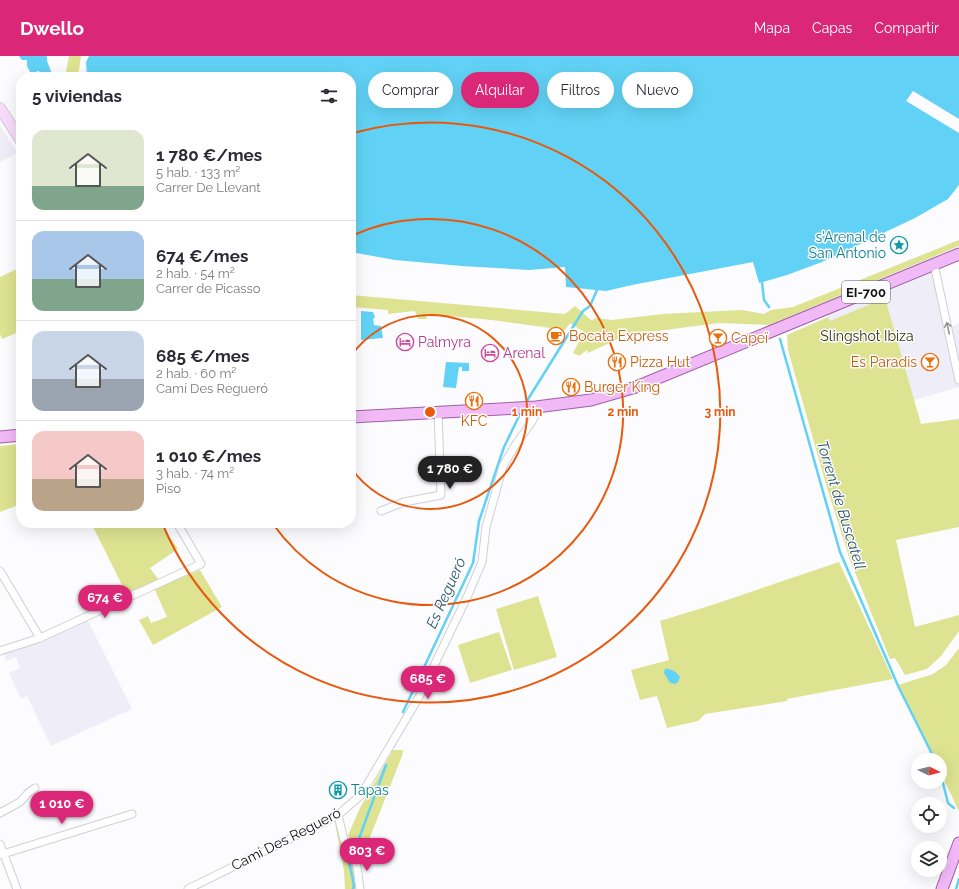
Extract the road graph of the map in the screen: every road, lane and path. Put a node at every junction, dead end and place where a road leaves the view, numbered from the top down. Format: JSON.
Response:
{"nodes":[{"id":1,"x":0,"y":108,"type":"edge"},
{"id":2,"x":16,"y":133,"type":"edge"},
{"id":3,"x":959,"y":254,"type":"edge"},
{"id":4,"x":934,"y":264,"type":"junction"},
{"id":5,"x":959,"y":380,"type":"edge"},
{"id":6,"x":527,"y":407,"type":"junction"},
{"id":7,"x":438,"y":412,"type":"junction"},
{"id":8,"x":356,"y":417,"type":"edge"},
{"id":9,"x":16,"y":436,"type":"edge"},
{"id":10,"x":0,"y":437,"type":"edge"},
{"id":11,"x":381,"y":511,"type":"dead end"},
{"id":12,"x":180,"y":528,"type":"edge"},
{"id":13,"x":0,"y":571,"type":"edge"},
{"id":14,"x":40,"y":638,"type":"junction"},
{"id":15,"x":0,"y":651,"type":"edge"},
{"id":16,"x":35,"y":788,"type":"dead end"},
{"id":17,"x":0,"y":813,"type":"edge"},
{"id":18,"x":132,"y":814,"type":"dead end"},
{"id":19,"x":338,"y":816,"type":"junction"},
{"id":20,"x":959,"y":843,"type":"edge"},
{"id":21,"x":0,"y":844,"type":"edge"},
{"id":22,"x":2,"y":854,"type":"edge"},
{"id":23,"x":17,"y":889,"type":"edge"},
{"id":24,"x":188,"y":889,"type":"edge"},
{"id":25,"x":360,"y":889,"type":"edge"},
{"id":26,"x":942,"y":889,"type":"edge"}],
"edges":[{"from":1,"to":2,"type":"street"},
{"from":3,"to":4,"type":"main road","number":"EI-700"},
{"from":5,"to":4,"type":"street","one_way":true},
{"from":4,"to":6,"type":"main road","number":"EI-700"},
{"from":6,"to":7,"type":"main road","number":"EI-700"},
{"from":6,"to":19,"type":"street","name":"Camí Des Regueró"},
{"from":7,"to":8,"type":"main road","number":"EI-700"},
{"from":7,"to":11,"type":"street"},
{"from":9,"to":10,"type":"main road"},
{"from":12,"to":14,"type":"street"},
{"from":13,"to":14,"type":"street"},
{"from":14,"to":15,"type":"street"},
{"from":16,"to":17,"type":"street"},
{"from":18,"to":22,"type":"street"},
{"from":19,"to":24,"type":"street","name":"Camí Des Regueró"},
{"from":19,"to":25,"type":"street"},
{"from":20,"to":26,"type":"main road"},
{"from":21,"to":22,"type":"street"},
{"from":22,"to":23,"type":"street"}]}
